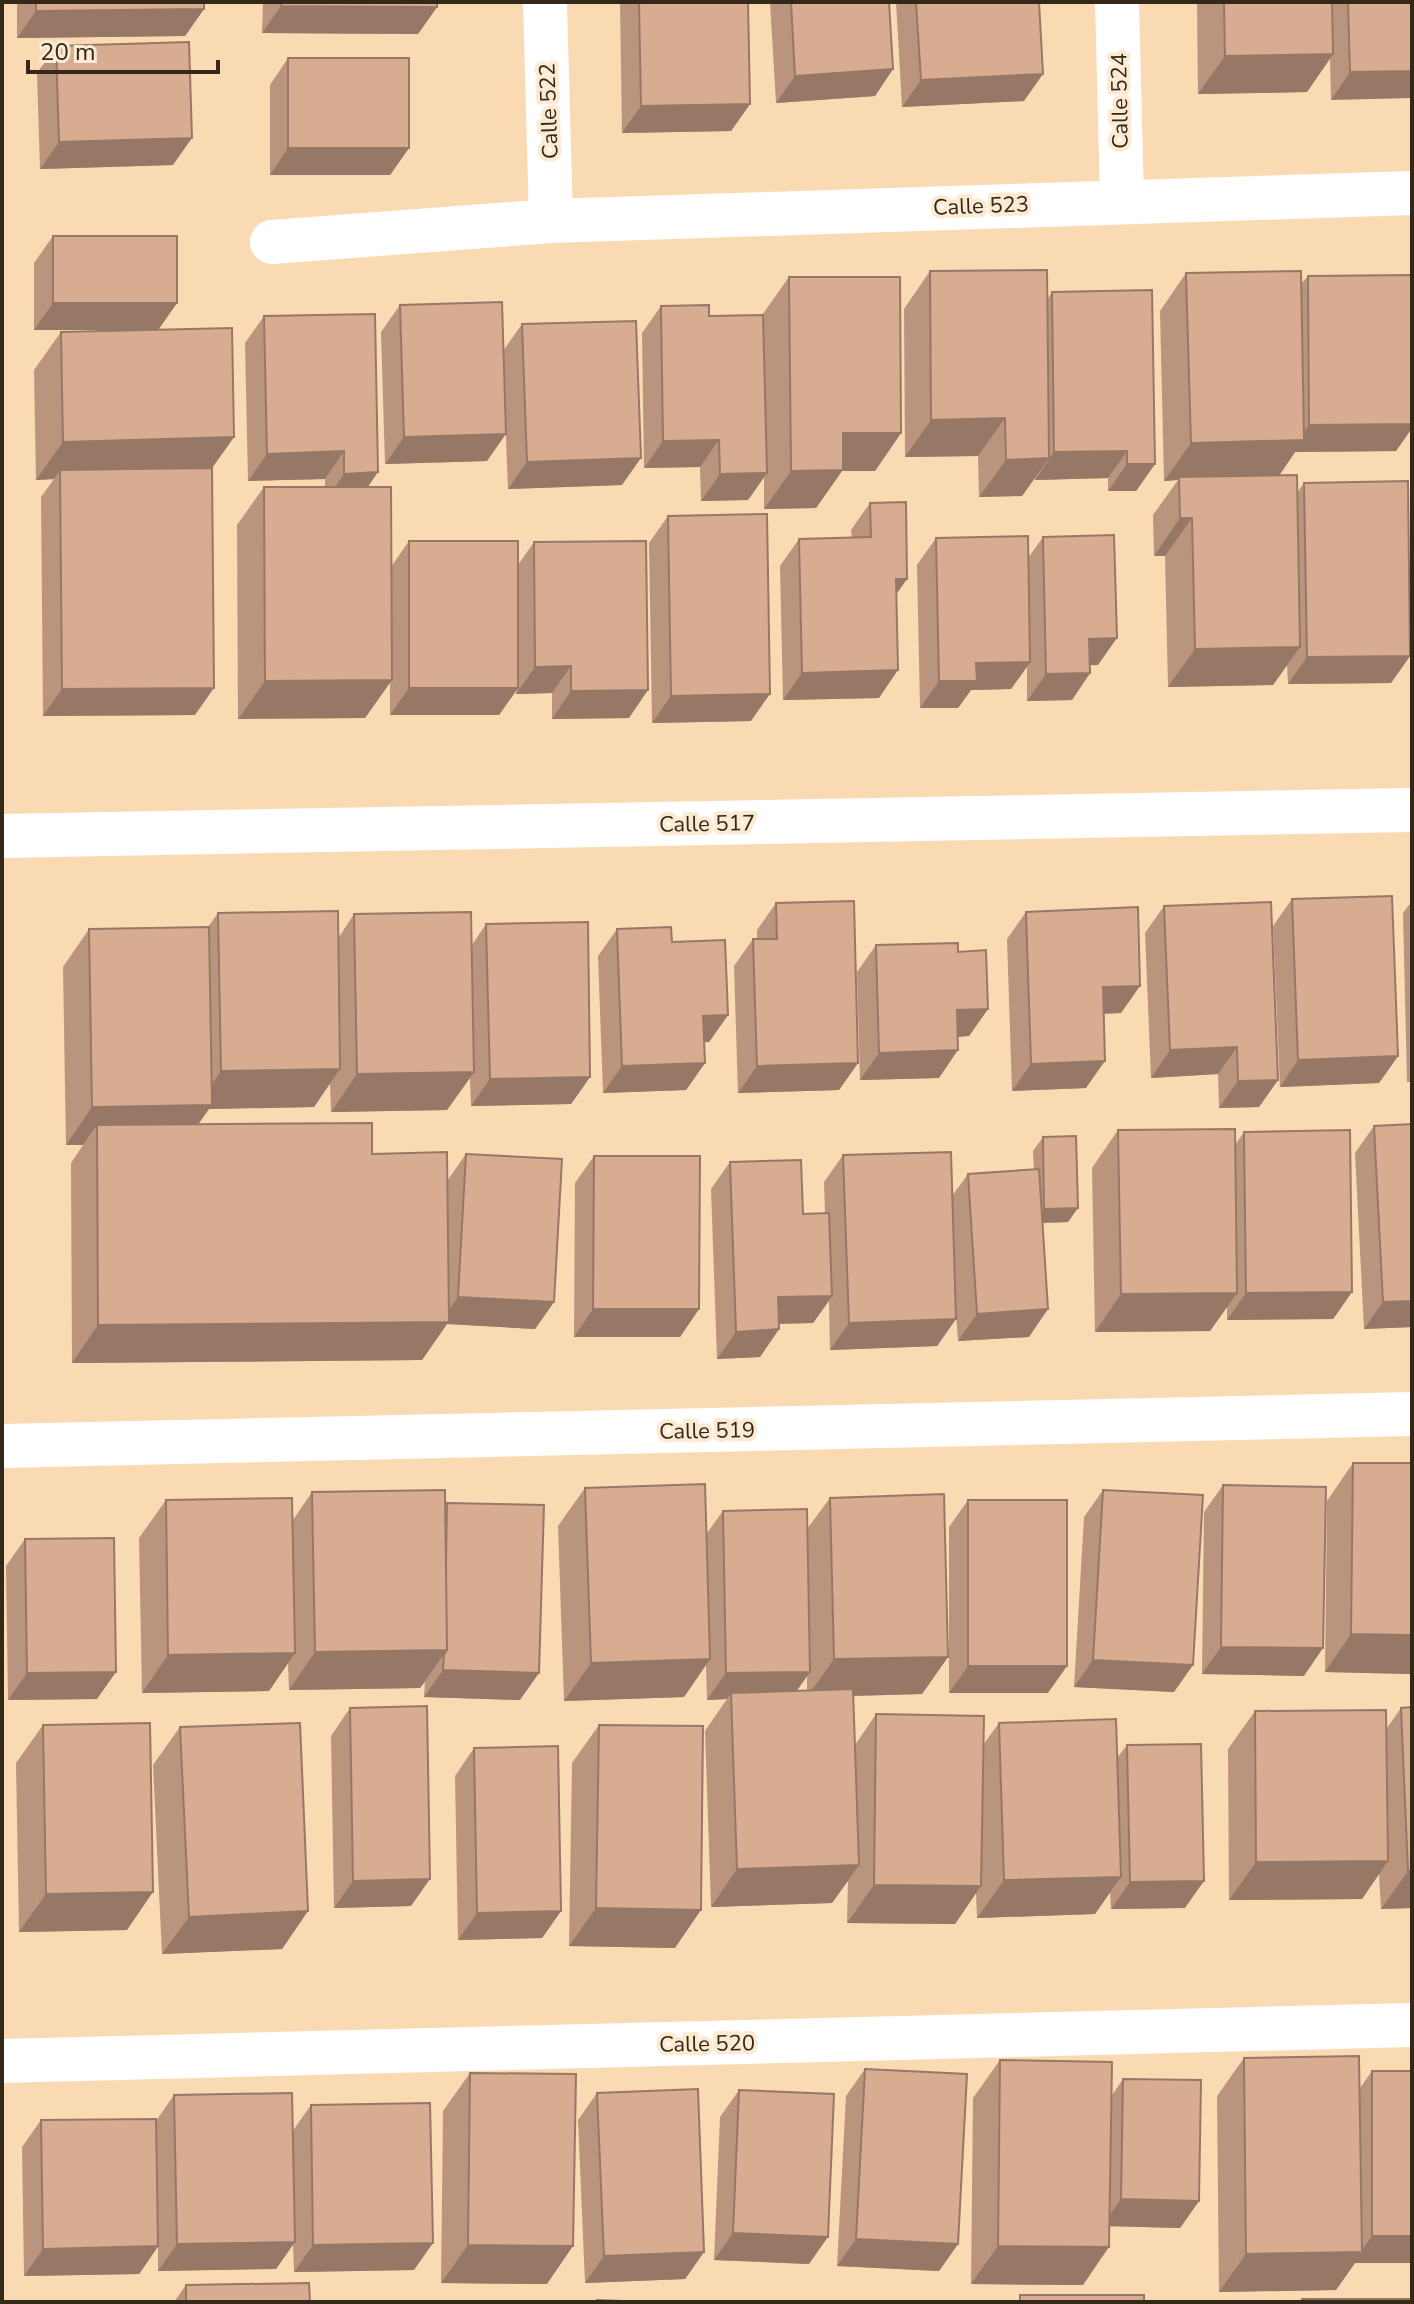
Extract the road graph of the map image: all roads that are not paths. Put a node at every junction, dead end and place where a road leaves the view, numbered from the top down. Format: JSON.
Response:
{"nodes":[{"id":1,"x":545,"y":2,"type":"edge"},
{"id":2,"x":1117,"y":2,"type":"edge"},
{"id":3,"x":1412,"y":193,"type":"edge"},
{"id":4,"x":1122,"y":200,"type":"junction"},
{"id":5,"x":551,"y":221,"type":"junction"},
{"id":6,"x":272,"y":242,"type":"dead end"},
{"id":7,"x":1412,"y":810,"type":"edge"},
{"id":8,"x":2,"y":836,"type":"edge"},
{"id":9,"x":1412,"y":1414,"type":"edge"},
{"id":10,"x":2,"y":1446,"type":"edge"},
{"id":11,"x":1412,"y":2025,"type":"edge"},
{"id":12,"x":2,"y":2061,"type":"edge"}],
"edges":[{"from":1,"to":5,"type":"street","name":"Calle 522"},
{"from":2,"to":4,"type":"street","name":"Calle 524"},
{"from":3,"to":4,"type":"street","name":"Calle 523"},
{"from":4,"to":5,"type":"street","name":"Calle 523"},
{"from":5,"to":6,"type":"street","name":"Calle 523"},
{"from":7,"to":8,"type":"street","name":"Calle 517"},
{"from":9,"to":10,"type":"street","name":"Calle 519"},
{"from":11,"to":12,"type":"street","name":"Calle 520"}]}
